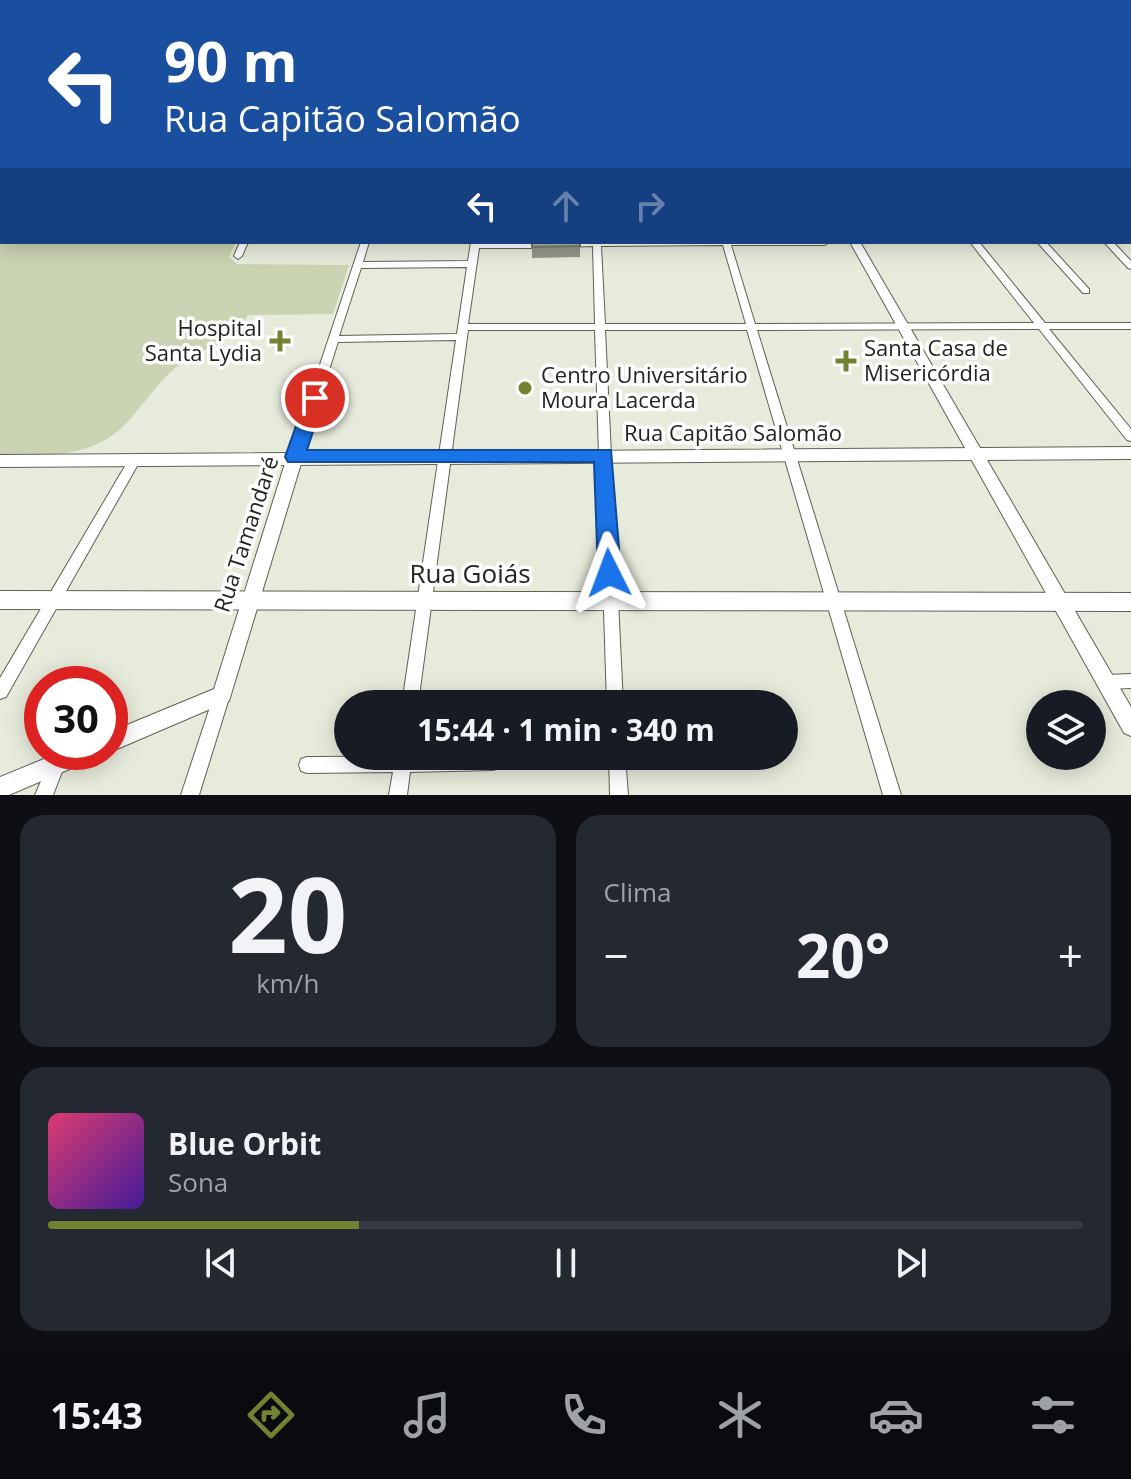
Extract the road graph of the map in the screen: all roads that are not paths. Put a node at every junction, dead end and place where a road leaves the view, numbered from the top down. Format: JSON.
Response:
{"nodes":[{"id":1,"x":243,"y":244,"type":"edge"},
{"id":2,"x":364,"y":244,"type":"edge"},
{"id":3,"x":475,"y":244,"type":"edge"},
{"id":4,"x":597,"y":244,"type":"edge"},
{"id":5,"x":726,"y":244,"type":"edge"},
{"id":6,"x":856,"y":244,"type":"edge"},
{"id":7,"x":976,"y":244,"type":"edge"},
{"id":8,"x":1043,"y":244,"type":"edge"},
{"id":9,"x":1110,"y":244,"type":"edge"},
{"id":10,"x":238,"y":256,"type":"dead end"},
{"id":11,"x":472,"y":264,"type":"junction"},
{"id":12,"x":357,"y":265,"type":"junction"},
{"id":13,"x":1131,"y":266,"type":"edge"},
{"id":14,"x":1086,"y":291,"type":"dead end"},
{"id":15,"x":905,"y":326,"type":"junction"},
{"id":16,"x":1042,"y":326,"type":"junction"},
{"id":17,"x":1131,"y":326,"type":"edge"},
{"id":18,"x":600,"y":327,"type":"junction"},
{"id":19,"x":752,"y":327,"type":"junction"},
{"id":20,"x":464,"y":332,"type":"junction"},
{"id":21,"x":335,"y":339,"type":"junction"},
{"id":22,"x":1131,"y":437,"type":"edge"},
{"id":23,"x":976,"y":453,"type":"junction"},
{"id":24,"x":1131,"y":453,"type":"edge"},
{"id":25,"x":604,"y":455,"type":"junction"},
{"id":26,"x":789,"y":455,"type":"junction"},
{"id":27,"x":442,"y":456,"type":"junction"},
{"id":28,"x":295,"y":457,"type":"junction"},
{"id":29,"x":135,"y":459,"type":"junction"},
{"id":30,"x":0,"y":461,"type":"edge"},
{"id":31,"x":0,"y":600,"type":"edge"},
{"id":32,"x":54,"y":601,"type":"junction"},
{"id":33,"x":248,"y":602,"type":"junction"},
{"id":34,"x":423,"y":602,"type":"junction"},
{"id":35,"x":611,"y":602,"type":"junction"},
{"id":36,"x":1061,"y":602,"type":"junction"},
{"id":37,"x":1131,"y":602,"type":"edge"},
{"id":38,"x":834,"y":603,"type":"junction"},
{"id":39,"x":1131,"y":681,"type":"edge"},
{"id":40,"x":1106,"y":682,"type":"junction"},
{"id":41,"x":412,"y":690,"type":"edge"},
{"id":42,"x":614,"y":690,"type":"edge"},
{"id":43,"x":0,"y":692,"type":"edge"},
{"id":44,"x":222,"y":695,"type":"junction"},
{"id":45,"x":1131,"y":726,"type":"edge"},
{"id":46,"x":128,"y":734,"type":"edge"},
{"id":47,"x":334,"y":763,"type":"edge"},
{"id":48,"x":307,"y":765,"type":"dead end"},
{"id":49,"x":43,"y":770,"type":"edge"},
{"id":50,"x":54,"y":770,"type":"edge"},
{"id":51,"x":401,"y":770,"type":"edge"},
{"id":52,"x":618,"y":770,"type":"edge"},
{"id":53,"x":0,"y":788,"type":"edge"},
{"id":54,"x":44,"y":795,"type":"edge"},
{"id":55,"x":190,"y":795,"type":"edge"},
{"id":56,"x":398,"y":795,"type":"edge"},
{"id":57,"x":619,"y":795,"type":"edge"},
{"id":58,"x":892,"y":795,"type":"edge"}],
"edges":[{"from":1,"to":10,"type":"street"},
{"from":2,"to":12,"type":"street","name":"Rua Tamandaré"},
{"from":3,"to":11,"type":"street"},
{"from":4,"to":18,"type":"street"},
{"from":5,"to":19,"type":"street"},
{"from":6,"to":15,"type":"street"},
{"from":7,"to":16,"type":"street"},
{"from":8,"to":14,"type":"street"},
{"from":9,"to":13,"type":"street"},
{"from":11,"to":12,"type":"street"},
{"from":11,"to":20,"type":"street"},
{"from":12,"to":21,"type":"street","name":"Rua Tamandaré"},
{"from":15,"to":16,"type":"street"},
{"from":15,"to":19,"type":"street"},
{"from":15,"to":23,"type":"street"},
{"from":16,"to":17,"type":"street"},
{"from":16,"to":22,"type":"street"},
{"from":18,"to":19,"type":"street"},
{"from":18,"to":20,"type":"street"},
{"from":18,"to":25,"type":"street"},
{"from":19,"to":26,"type":"street"},
{"from":20,"to":21,"type":"street"},
{"from":20,"to":27,"type":"street"},
{"from":21,"to":28,"type":"street","name":"Rua Tamandaré"},
{"from":23,"to":24,"type":"main road","name":"Rua Capitão Salomão"},
{"from":23,"to":26,"type":"main road","name":"Rua Capitão Salomão"},
{"from":23,"to":36,"type":"street"},
{"from":25,"to":26,"type":"main road","name":"Rua Capitão Salomão"},
{"from":25,"to":27,"type":"main road","name":"Rua Capitão Salomão"},
{"from":25,"to":35,"type":"street"},
{"from":26,"to":38,"type":"street"},
{"from":27,"to":28,"type":"main road","name":"Rua Capitão Salomão"},
{"from":27,"to":34,"type":"street"},
{"from":28,"to":29,"type":"main road","name":"Rua Capitão Salomão"},
{"from":28,"to":33,"type":"street","name":"Rua Tamandaré"},
{"from":29,"to":30,"type":"main road","name":"Rua Capitão Salomão"},
{"from":29,"to":32,"type":"street"},
{"from":31,"to":32,"type":"main road","name":"Rua Goiás"},
{"from":32,"to":33,"type":"main road","name":"Rua Goiás"},
{"from":32,"to":43,"type":"street"},
{"from":33,"to":34,"type":"main road","name":"Rua Goiás"},
{"from":33,"to":44,"type":"street","name":"Rua Tamandaré"},
{"from":34,"to":35,"type":"main road","name":"Rua Goiás"},
{"from":34,"to":41,"type":"street"},
{"from":35,"to":38,"type":"main road","name":"Rua Goiás"},
{"from":35,"to":42,"type":"street"},
{"from":36,"to":37,"type":"main road","name":"Rua Goiás"},
{"from":36,"to":38,"type":"main road","name":"Rua Goiás"},
{"from":36,"to":40,"type":"street"},
{"from":38,"to":58,"type":"street"},
{"from":39,"to":40,"type":"street"},
{"from":40,"to":45,"type":"street"},
{"from":44,"to":46,"type":"street"},
{"from":44,"to":55,"type":"street","name":"Rua Tamandaré"},
{"from":47,"to":48,"type":"street"},
{"from":49,"to":53,"type":"street"},
{"from":50,"to":54,"type":"street"},
{"from":51,"to":56,"type":"street"},
{"from":52,"to":57,"type":"street"}]}
